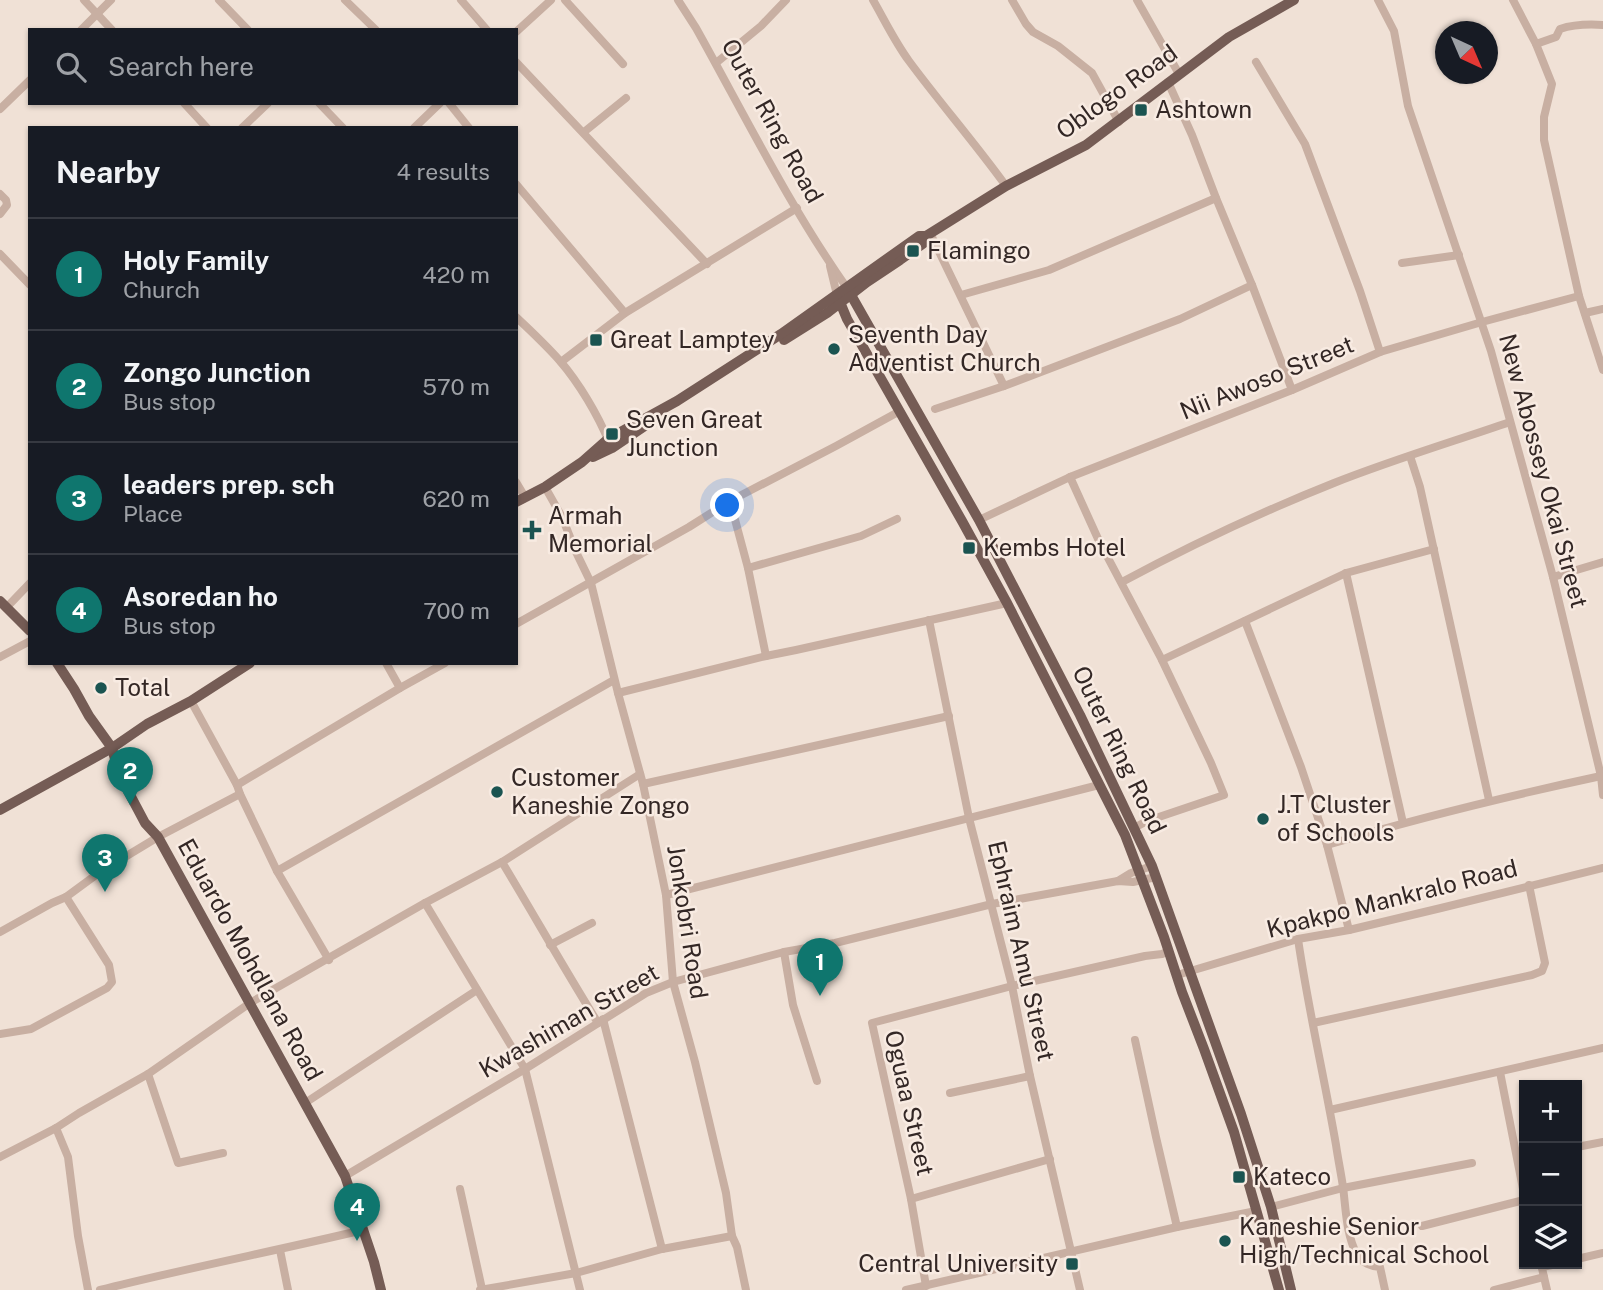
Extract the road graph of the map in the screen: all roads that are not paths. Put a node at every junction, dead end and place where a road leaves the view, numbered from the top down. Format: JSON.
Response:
{"nodes":[{"id":1,"x":84,"y":0,"type":"edge"},
{"id":2,"x":111,"y":0,"type":"edge"},
{"id":3,"x":219,"y":0,"type":"edge"},
{"id":4,"x":345,"y":0,"type":"edge"},
{"id":5,"x":461,"y":0,"type":"edge"},
{"id":6,"x":551,"y":0,"type":"edge"},
{"id":7,"x":565,"y":0,"type":"edge"},
{"id":8,"x":678,"y":0,"type":"edge"},
{"id":9,"x":786,"y":0,"type":"edge"},
{"id":10,"x":873,"y":0,"type":"edge"},
{"id":11,"x":1012,"y":0,"type":"edge"},
{"id":12,"x":1137,"y":0,"type":"edge"},
{"id":13,"x":1149,"y":0,"type":"edge"},
{"id":14,"x":1294,"y":0,"type":"edge"},
{"id":15,"x":1378,"y":0,"type":"edge"},
{"id":16,"x":1513,"y":0,"type":"edge"},
{"id":17,"x":1143,"y":11,"type":"junction"},
{"id":18,"x":97,"y":14,"type":"junction"},
{"id":19,"x":1603,"y":24,"type":"edge"},
{"id":20,"x":83,"y":28,"type":"edge"},
{"id":21,"x":110,"y":28,"type":"edge"},
{"id":22,"x":246,"y":28,"type":"edge"},
{"id":23,"x":374,"y":28,"type":"edge"},
{"id":24,"x":484,"y":28,"type":"edge"},
{"id":25,"x":518,"y":30,"type":"edge"},
{"id":26,"x":1536,"y":44,"type":"junction"},
{"id":27,"x":1256,"y":62,"type":"dead end"},
{"id":28,"x":518,"y":64,"type":"edge"},
{"id":29,"x":623,"y":64,"type":"dead end"},
{"id":30,"x":716,"y":64,"type":"junction"},
{"id":31,"x":1179,"y":74,"type":"junction"},
{"id":32,"x":28,"y":82,"type":"edge"},
{"id":33,"x":1168,"y":82,"type":"junction"},
{"id":34,"x":626,"y":98,"type":"dead end"},
{"id":35,"x":186,"y":105,"type":"edge"},
{"id":36,"x":266,"y":105,"type":"edge"},
{"id":37,"x":321,"y":105,"type":"edge"},
{"id":38,"x":438,"y":105,"type":"edge"},
{"id":39,"x":451,"y":105,"type":"edge"},
{"id":40,"x":0,"y":109,"type":"edge"},
{"id":41,"x":1119,"y":122,"type":"junction"},
{"id":42,"x":205,"y":126,"type":"edge"},
{"id":43,"x":244,"y":126,"type":"edge"},
{"id":44,"x":340,"y":126,"type":"edge"},
{"id":45,"x":416,"y":126,"type":"edge"},
{"id":46,"x":468,"y":126,"type":"edge"},
{"id":47,"x":583,"y":132,"type":"junction"},
{"id":48,"x":518,"y":186,"type":"edge"},
{"id":49,"x":1006,"y":186,"type":"junction"},
{"id":50,"x":0,"y":194,"type":"edge"},
{"id":51,"x":1216,"y":198,"type":"junction"},
{"id":52,"x":797,"y":208,"type":"junction"},
{"id":53,"x":0,"y":214,"type":"edge"},
{"id":54,"x":928,"y":234,"type":"junction"},
{"id":55,"x":0,"y":254,"type":"edge"},
{"id":56,"x":1459,"y":255,"type":"junction"},
{"id":57,"x":829,"y":263,"type":"junction"},
{"id":58,"x":1402,"y":263,"type":"dead end"},
{"id":59,"x":707,"y":264,"type":"junction"},
{"id":60,"x":28,"y":283,"type":"edge"},
{"id":61,"x":1252,"y":285,"type":"junction"},
{"id":62,"x":849,"y":291,"type":"junction"},
{"id":63,"x":961,"y":295,"type":"junction"},
{"id":64,"x":1579,"y":296,"type":"junction"},
{"id":65,"x":839,"y":300,"type":"junction"},
{"id":66,"x":1603,"y":309,"type":"edge"},
{"id":67,"x":625,"y":313,"type":"junction"},
{"id":68,"x":1586,"y":313,"type":"junction"},
{"id":69,"x":518,"y":319,"type":"edge"},
{"id":70,"x":1482,"y":321,"type":"junction"},
{"id":71,"x":1380,"y":352,"type":"junction"},
{"id":72,"x":561,"y":362,"type":"junction"},
{"id":73,"x":1603,"y":370,"type":"edge"},
{"id":74,"x":1004,"y":386,"type":"junction"},
{"id":75,"x":1292,"y":390,"type":"junction"},
{"id":76,"x":935,"y":409,"type":"dead end"},
{"id":77,"x":900,"y":411,"type":"junction"},
{"id":78,"x":1510,"y":422,"type":"junction"},
{"id":79,"x":610,"y":443,"type":"junction"},
{"id":80,"x":1410,"y":456,"type":"junction"},
{"id":81,"x":1070,"y":477,"type":"junction"},
{"id":82,"x":545,"y":487,"type":"junction"},
{"id":83,"x":521,"y":499,"type":"edge"},
{"id":84,"x":730,"y":501,"type":"junction"},
{"id":85,"x":897,"y":519,"type":"dead end"},
{"id":86,"x":979,"y":520,"type":"junction"},
{"id":87,"x":1434,"y":549,"type":"junction"},
{"id":88,"x":1603,"y":562,"type":"edge"},
{"id":89,"x":748,"y":568,"type":"junction"},
{"id":90,"x":1346,"y":573,"type":"junction"},
{"id":91,"x":1553,"y":577,"type":"junction"},
{"id":92,"x":1122,"y":582,"type":"junction"},
{"id":93,"x":591,"y":583,"type":"junction"},
{"id":94,"x":28,"y":585,"type":"edge"},
{"id":95,"x":1007,"y":603,"type":"junction"},
{"id":96,"x":3,"y":605,"type":"edge"},
{"id":97,"x":929,"y":620,"type":"junction"},
{"id":98,"x":1245,"y":621,"type":"junction"},
{"id":99,"x":518,"y":623,"type":"edge"},
{"id":100,"x":28,"y":629,"type":"edge"},
{"id":101,"x":28,"y":641,"type":"edge"},
{"id":102,"x":766,"y":656,"type":"junction"},
{"id":103,"x":0,"y":657,"type":"edge"},
{"id":104,"x":1162,"y":660,"type":"junction"},
{"id":105,"x":58,"y":665,"type":"edge"},
{"id":106,"x":247,"y":665,"type":"edge"},
{"id":107,"x":387,"y":665,"type":"edge"},
{"id":108,"x":441,"y":665,"type":"edge"},
{"id":109,"x":614,"y":680,"type":"junction"},
{"id":110,"x":400,"y":688,"type":"junction"},
{"id":111,"x":618,"y":693,"type":"junction"},
{"id":112,"x":191,"y":701,"type":"junction"},
{"id":113,"x":949,"y":716,"type":"junction"},
{"id":114,"x":112,"y":748,"type":"junction"},
{"id":115,"x":640,"y":774,"type":"junction"},
{"id":116,"x":1601,"y":776,"type":"junction"},
{"id":117,"x":643,"y":784,"type":"junction"},
{"id":118,"x":237,"y":785,"type":"junction"},
{"id":119,"x":1099,"y":785,"type":"junction"},
{"id":120,"x":240,"y":794,"type":"junction"},
{"id":121,"x":1603,"y":795,"type":"edge"},
{"id":122,"x":1489,"y":800,"type":"junction"},
{"id":123,"x":0,"y":810,"type":"edge"},
{"id":124,"x":969,"y":818,"type":"junction"},
{"id":125,"x":1403,"y":822,"type":"junction"},
{"id":126,"x":1135,"y":828,"type":"junction"},
{"id":127,"x":158,"y":837,"type":"junction"},
{"id":128,"x":1327,"y":845,"type":"junction"},
{"id":129,"x":502,"y":862,"type":"junction"},
{"id":130,"x":1152,"y":866,"type":"junction"},
{"id":131,"x":1603,"y":868,"type":"edge"},
{"id":132,"x":277,"y":871,"type":"junction"},
{"id":133,"x":1141,"y":876,"type":"junction"},
{"id":134,"x":1156,"y":877,"type":"junction"},
{"id":135,"x":1529,"y":885,"type":"junction"},
{"id":136,"x":666,"y":895,"type":"junction"},
{"id":137,"x":66,"y":897,"type":"junction"},
{"id":138,"x":425,"y":903,"type":"junction"},
{"id":139,"x":992,"y":904,"type":"junction"},
{"id":140,"x":593,"y":923,"type":"dead end"},
{"id":141,"x":1349,"y":930,"type":"junction"},
{"id":142,"x":0,"y":932,"type":"edge"},
{"id":143,"x":1298,"y":939,"type":"junction"},
{"id":144,"x":550,"y":945,"type":"junction"},
{"id":145,"x":1169,"y":951,"type":"junction"},
{"id":146,"x":785,"y":952,"type":"junction"},
{"id":147,"x":329,"y":960,"type":"junction"},
{"id":148,"x":1190,"y":970,"type":"junction"},
{"id":149,"x":1177,"y":975,"type":"junction"},
{"id":150,"x":673,"y":982,"type":"junction"},
{"id":151,"x":1013,"y":986,"type":"junction"},
{"id":152,"x":477,"y":990,"type":"junction"},
{"id":153,"x":250,"y":1003,"type":"junction"},
{"id":154,"x":601,"y":1021,"type":"junction"},
{"id":155,"x":1313,"y":1023,"type":"junction"},
{"id":156,"x":0,"y":1034,"type":"edge"},
{"id":157,"x":1135,"y":1040,"type":"dead end"},
{"id":158,"x":1603,"y":1048,"type":"edge"},
{"id":159,"x":525,"y":1069,"type":"junction"},
{"id":160,"x":1500,"y":1072,"type":"junction"},
{"id":161,"x":148,"y":1074,"type":"junction"},
{"id":162,"x":1030,"y":1076,"type":"junction"},
{"id":163,"x":817,"y":1081,"type":"dead end"},
{"id":164,"x":950,"y":1093,"type":"dead end"},
{"id":165,"x":305,"y":1104,"type":"junction"},
{"id":166,"x":1330,"y":1110,"type":"junction"},
{"id":167,"x":56,"y":1128,"type":"junction"},
{"id":168,"x":1603,"y":1142,"type":"edge"},
{"id":169,"x":1582,"y":1146,"type":"edge"},
{"id":170,"x":223,"y":1153,"type":"dead end"},
{"id":171,"x":1519,"y":1153,"type":"edge"},
{"id":172,"x":0,"y":1157,"type":"edge"},
{"id":173,"x":1050,"y":1159,"type":"junction"},
{"id":174,"x":1472,"y":1163,"type":"dead end"},
{"id":175,"x":345,"y":1176,"type":"junction"},
{"id":176,"x":1343,"y":1188,"type":"junction"},
{"id":177,"x":460,"y":1189,"type":"dead end"},
{"id":178,"x":911,"y":1199,"type":"junction"},
{"id":179,"x":1519,"y":1201,"type":"edge"},
{"id":180,"x":1271,"y":1207,"type":"junction"},
{"id":181,"x":1256,"y":1211,"type":"junction"},
{"id":182,"x":1422,"y":1226,"type":"dead end"},
{"id":183,"x":1177,"y":1227,"type":"junction"},
{"id":184,"x":363,"y":1230,"type":"junction"},
{"id":185,"x":732,"y":1236,"type":"junction"},
{"id":186,"x":662,"y":1249,"type":"junction"},
{"id":187,"x":280,"y":1250,"type":"junction"},
{"id":188,"x":1071,"y":1253,"type":"junction"},
{"id":189,"x":1603,"y":1253,"type":"edge"},
{"id":190,"x":1582,"y":1258,"type":"edge"},
{"id":191,"x":1543,"y":1269,"type":"edge"},
{"id":192,"x":576,"y":1273,"type":"junction"},
{"id":193,"x":1544,"y":1277,"type":"junction"},
{"id":194,"x":926,"y":1286,"type":"junction"},
{"id":195,"x":88,"y":1290,"type":"edge"},
{"id":196,"x":100,"y":1290,"type":"edge"},
{"id":197,"x":288,"y":1290,"type":"edge"},
{"id":198,"x":381,"y":1290,"type":"edge"},
{"id":199,"x":481,"y":1290,"type":"edge"},
{"id":200,"x":580,"y":1290,"type":"edge"},
{"id":201,"x":746,"y":1290,"type":"edge"},
{"id":202,"x":906,"y":1290,"type":"edge"},
{"id":203,"x":1080,"y":1290,"type":"edge"},
{"id":204,"x":1279,"y":1290,"type":"edge"},
{"id":205,"x":1291,"y":1290,"type":"edge"},
{"id":206,"x":1385,"y":1290,"type":"edge"},
{"id":207,"x":1494,"y":1290,"type":"edge"},
{"id":208,"x":1547,"y":1290,"type":"edge"}],
"edges":[{"from":1,"to":18,"type":"street"},
{"from":2,"to":18,"type":"street"},
{"from":3,"to":22,"type":"street"},
{"from":4,"to":23,"type":"street"},
{"from":5,"to":24,"type":"street"},
{"from":6,"to":25,"type":"street"},
{"from":7,"to":29,"type":"street"},
{"from":8,"to":30,"type":"street","name":"Outer Ring Road"},
{"from":9,"to":30,"type":"street"},
{"from":10,"to":49,"type":"street"},
{"from":11,"to":41,"type":"street"},
{"from":12,"to":17,"type":"street"},
{"from":13,"to":17,"type":"street"},
{"from":14,"to":31,"type":"main road","name":"Oblogo Road"},
{"from":15,"to":56,"type":"street","name":"New Abossey Okai Street"},
{"from":16,"to":26,"type":"street"},
{"from":17,"to":31,"type":"street"},
{"from":18,"to":20,"type":"street"},
{"from":18,"to":21,"type":"street"},
{"from":19,"to":26,"type":"street"},
{"from":26,"to":64,"type":"street"},
{"from":27,"to":71,"type":"street"},
{"from":28,"to":47,"type":"street"},
{"from":30,"to":52,"type":"street","name":"Outer Ring Road"},
{"from":31,"to":33,"type":"main road","name":"Oblogo Road"},
{"from":32,"to":40,"type":"street"},
{"from":33,"to":41,"type":"main road","name":"Oblogo Road"},
{"from":33,"to":51,"type":"street"},
{"from":34,"to":47,"type":"street"},
{"from":35,"to":42,"type":"street"},
{"from":36,"to":43,"type":"street"},
{"from":37,"to":44,"type":"street"},
{"from":38,"to":45,"type":"street"},
{"from":39,"to":46,"type":"street"},
{"from":41,"to":49,"type":"main road","name":"Oblogo Road"},
{"from":47,"to":59,"type":"street"},
{"from":48,"to":67,"type":"street"},
{"from":49,"to":54,"type":"main road","name":"Oblogo Road"},
{"from":50,"to":53,"type":"street"},
{"from":51,"to":61,"type":"street"},
{"from":51,"to":63,"type":"street"},
{"from":52,"to":57,"type":"street","name":"Outer Ring Road"},
{"from":52,"to":59,"type":"street"},
{"from":54,"to":62,"type":"main road","name":"Oblogo Road"},
{"from":54,"to":63,"type":"street"},
{"from":55,"to":60,"type":"street"},
{"from":56,"to":58,"type":"street"},
{"from":56,"to":70,"type":"street","name":"New Abossey Okai Street"},
{"from":57,"to":62,"type":"street","name":"Outer Ring Road"},
{"from":57,"to":65,"type":"street","name":"Outer Ring Road"},
{"from":59,"to":67,"type":"street"},
{"from":61,"to":74,"type":"street"},
{"from":61,"to":75,"type":"street"},
{"from":62,"to":65,"type":"main road","name":"Oblogo Road"},
{"from":62,"to":86,"type":"main road","name":"Outer Ring Road"},
{"from":63,"to":74,"type":"street"},
{"from":64,"to":68,"type":"street"},
{"from":64,"to":70,"type":"street","name":"Nii Awoso Street"},
{"from":65,"to":77,"type":"main road","name":"Outer Ring Road"},
{"from":65,"to":79,"type":"main road","name":"Oblogo Road"},
{"from":66,"to":68,"type":"street"},
{"from":67,"to":72,"type":"street"},
{"from":68,"to":73,"type":"street"},
{"from":69,"to":72,"type":"street"},
{"from":70,"to":71,"type":"street","name":"Nii Awoso Street"},
{"from":70,"to":78,"type":"street","name":"New Abossey Okai Street"},
{"from":71,"to":75,"type":"street","name":"Nii Awoso Street"},
{"from":72,"to":79,"type":"street"},
{"from":74,"to":76,"type":"street"},
{"from":75,"to":81,"type":"street","name":"Nii Awoso Street"},
{"from":77,"to":84,"type":"street"},
{"from":77,"to":95,"type":"main road","name":"Outer Ring Road"},
{"from":78,"to":80,"type":"street"},
{"from":78,"to":91,"type":"street","name":"New Abossey Okai Street"},
{"from":79,"to":82,"type":"main road","name":"Oblogo Road"},
{"from":80,"to":87,"type":"street"},
{"from":80,"to":92,"type":"street"},
{"from":81,"to":86,"type":"street","name":"Nii Awoso Street"},
{"from":81,"to":92,"type":"street"},
{"from":82,"to":83,"type":"main road","name":"Oblogo Road"},
{"from":82,"to":93,"type":"street","name":"Jonkobri Road"},
{"from":84,"to":89,"type":"street"},
{"from":84,"to":93,"type":"street"},
{"from":85,"to":89,"type":"street"},
{"from":86,"to":126,"type":"main road","name":"Outer Ring Road"},
{"from":87,"to":90,"type":"street"},
{"from":87,"to":122,"type":"street"},
{"from":88,"to":91,"type":"street"},
{"from":89,"to":102,"type":"street"},
{"from":90,"to":98,"type":"street"},
{"from":90,"to":125,"type":"street"},
{"from":91,"to":116,"type":"street","name":"New Abossey Okai Street"},
{"from":92,"to":104,"type":"street"},
{"from":93,"to":99,"type":"street"},
{"from":93,"to":109,"type":"street","name":"Jonkobri Road"},
{"from":94,"to":96,"type":"street"},
{"from":95,"to":97,"type":"street"},
{"from":95,"to":119,"type":"main road","name":"Outer Ring Road"},
{"from":96,"to":100,"type":"main road"},
{"from":97,"to":102,"type":"street"},
{"from":97,"to":113,"type":"street","name":"Ephraim Amu Street"},
{"from":98,"to":104,"type":"street"},
{"from":98,"to":128,"type":"street"},
{"from":101,"to":103,"type":"street"},
{"from":102,"to":111,"type":"street"},
{"from":104,"to":126,"type":"street"},
{"from":105,"to":114,"type":"main road","name":"Eduardo Mohdlana Road"},
{"from":106,"to":112,"type":"main road"},
{"from":107,"to":110,"type":"street"},
{"from":108,"to":110,"type":"street"},
{"from":109,"to":111,"type":"street","name":"Jonkobri Road"},
{"from":109,"to":132,"type":"street"},
{"from":110,"to":118,"type":"street"},
{"from":111,"to":115,"type":"street","name":"Jonkobri Road"},
{"from":112,"to":114,"type":"main road"},
{"from":112,"to":118,"type":"street"},
{"from":113,"to":117,"type":"street"},
{"from":113,"to":124,"type":"street","name":"Ephraim Amu Street"},
{"from":114,"to":123,"type":"main road"},
{"from":114,"to":127,"type":"main road","name":"Eduardo Mohdlana Road"},
{"from":115,"to":117,"type":"street","name":"Jonkobri Road"},
{"from":115,"to":129,"type":"street"},
{"from":116,"to":121,"type":"street","name":"New Abossey Okai Street"},
{"from":116,"to":122,"type":"street"},
{"from":117,"to":136,"type":"street","name":"Jonkobri Road"},
{"from":118,"to":120,"type":"street"},
{"from":119,"to":124,"type":"street"},
{"from":119,"to":133,"type":"main road","name":"Outer Ring Road"},
{"from":120,"to":127,"type":"street"},
{"from":120,"to":132,"type":"street"},
{"from":122,"to":125,"type":"street"},
{"from":124,"to":136,"type":"street"},
{"from":124,"to":139,"type":"street","name":"Ephraim Amu Street"},
{"from":125,"to":128,"type":"street"},
{"from":126,"to":130,"type":"main road","name":"Outer Ring Road"},
{"from":127,"to":137,"type":"street"},
{"from":127,"to":153,"type":"main road","name":"Eduardo Mohdlana Road"},
{"from":128,"to":141,"type":"street"},
{"from":129,"to":138,"type":"street"},
{"from":129,"to":144,"type":"street"},
{"from":130,"to":133,"type":"street","name":"Kwashiman Street"},
{"from":130,"to":134,"type":"main road","name":"Outer Ring Road"},
{"from":131,"to":135,"type":"street","name":"Kpakpo Mankralo Road"},
{"from":132,"to":147,"type":"street"},
{"from":133,"to":134,"type":"street","name":"Kwashiman Street"},
{"from":133,"to":139,"type":"street","name":"Kwashiman Street"},
{"from":133,"to":145,"type":"main road","name":"Outer Ring Road"},
{"from":134,"to":148,"type":"main road","name":"Outer Ring Road"},
{"from":135,"to":141,"type":"street","name":"Kpakpo Mankralo Road"},
{"from":135,"to":155,"type":"street"},
{"from":136,"to":150,"type":"street","name":"Jonkobri Road"},
{"from":137,"to":142,"type":"street"},
{"from":137,"to":156,"type":"street"},
{"from":138,"to":147,"type":"street"},
{"from":138,"to":152,"type":"street"},
{"from":139,"to":146,"type":"street","name":"Kwashiman Street"},
{"from":139,"to":151,"type":"street","name":"Ephraim Amu Street"},
{"from":140,"to":144,"type":"street"},
{"from":141,"to":143,"type":"street","name":"Kpakpo Mankralo Road"},
{"from":143,"to":148,"type":"street","name":"Kpakpo Mankralo Road"},
{"from":143,"to":155,"type":"street"},
{"from":144,"to":154,"type":"street"},
{"from":145,"to":149,"type":"main road","name":"Outer Ring Road"},
{"from":145,"to":151,"type":"street","name":"Oguaa Street"},
{"from":146,"to":150,"type":"street","name":"Kwashiman Street"},
{"from":146,"to":163,"type":"street"},
{"from":147,"to":153,"type":"street"},
{"from":148,"to":149,"type":"street","name":"Kpakpo Mankralo Road"},
{"from":148,"to":180,"type":"main road","name":"Outer Ring Road"},
{"from":149,"to":181,"type":"main road","name":"Outer Ring Road"},
{"from":150,"to":154,"type":"street","name":"Kwashiman Street"},
{"from":150,"to":185,"type":"street","name":"Jonkobri Road"},
{"from":151,"to":162,"type":"street","name":"Ephraim Amu Street"},
{"from":151,"to":178,"type":"street","name":"Oguaa Street"},
{"from":152,"to":159,"type":"street"},
{"from":152,"to":165,"type":"street"},
{"from":153,"to":161,"type":"street"},
{"from":153,"to":165,"type":"main road","name":"Eduardo Mohdlana Road"},
{"from":154,"to":159,"type":"street","name":"Kwashiman Street"},
{"from":154,"to":186,"type":"street"},
{"from":155,"to":166,"type":"street"},
{"from":157,"to":183,"type":"street"},
{"from":158,"to":160,"type":"street"},
{"from":159,"to":175,"type":"street","name":"Kwashiman Street"},
{"from":159,"to":192,"type":"street"},
{"from":160,"to":166,"type":"street"},
{"from":160,"to":171,"type":"street"},
{"from":161,"to":167,"type":"street"},
{"from":161,"to":170,"type":"street"},
{"from":162,"to":164,"type":"street"},
{"from":162,"to":173,"type":"street","name":"Ephraim Amu Street"},
{"from":165,"to":175,"type":"main road","name":"Eduardo Mohdlana Road"},
{"from":166,"to":176,"type":"street"},
{"from":167,"to":172,"type":"street"},
{"from":167,"to":195,"type":"street"},
{"from":168,"to":169,"type":"street"},
{"from":173,"to":178,"type":"street"},
{"from":173,"to":188,"type":"street","name":"Ephraim Amu Street"},
{"from":174,"to":176,"type":"street"},
{"from":175,"to":184,"type":"main road","name":"Eduardo Mohdlana Road"},
{"from":176,"to":180,"type":"street"},
{"from":176,"to":206,"type":"street"},
{"from":177,"to":199,"type":"street"},
{"from":178,"to":194,"type":"street","name":"Oguaa Street"},
{"from":179,"to":182,"type":"street"},
{"from":180,"to":205,"type":"main road","name":"Outer Ring Road"},
{"from":181,"to":183,"type":"street"},
{"from":181,"to":204,"type":"main road","name":"Outer Ring Road"},
{"from":183,"to":188,"type":"street"},
{"from":184,"to":187,"type":"street"},
{"from":184,"to":198,"type":"main road","name":"Eduardo Mohdlana Road"},
{"from":185,"to":186,"type":"street"},
{"from":185,"to":201,"type":"street","name":"Jonkobri Road"},
{"from":186,"to":192,"type":"street"},
{"from":187,"to":196,"type":"street"},
{"from":187,"to":197,"type":"street"},
{"from":188,"to":194,"type":"street"},
{"from":188,"to":203,"type":"street","name":"Ephraim Amu Street"},
{"from":189,"to":190,"type":"street"},
{"from":191,"to":193,"type":"street"},
{"from":192,"to":199,"type":"street"},
{"from":192,"to":200,"type":"street"},
{"from":193,"to":207,"type":"street"},
{"from":193,"to":208,"type":"street"},
{"from":194,"to":202,"type":"street"}]}
